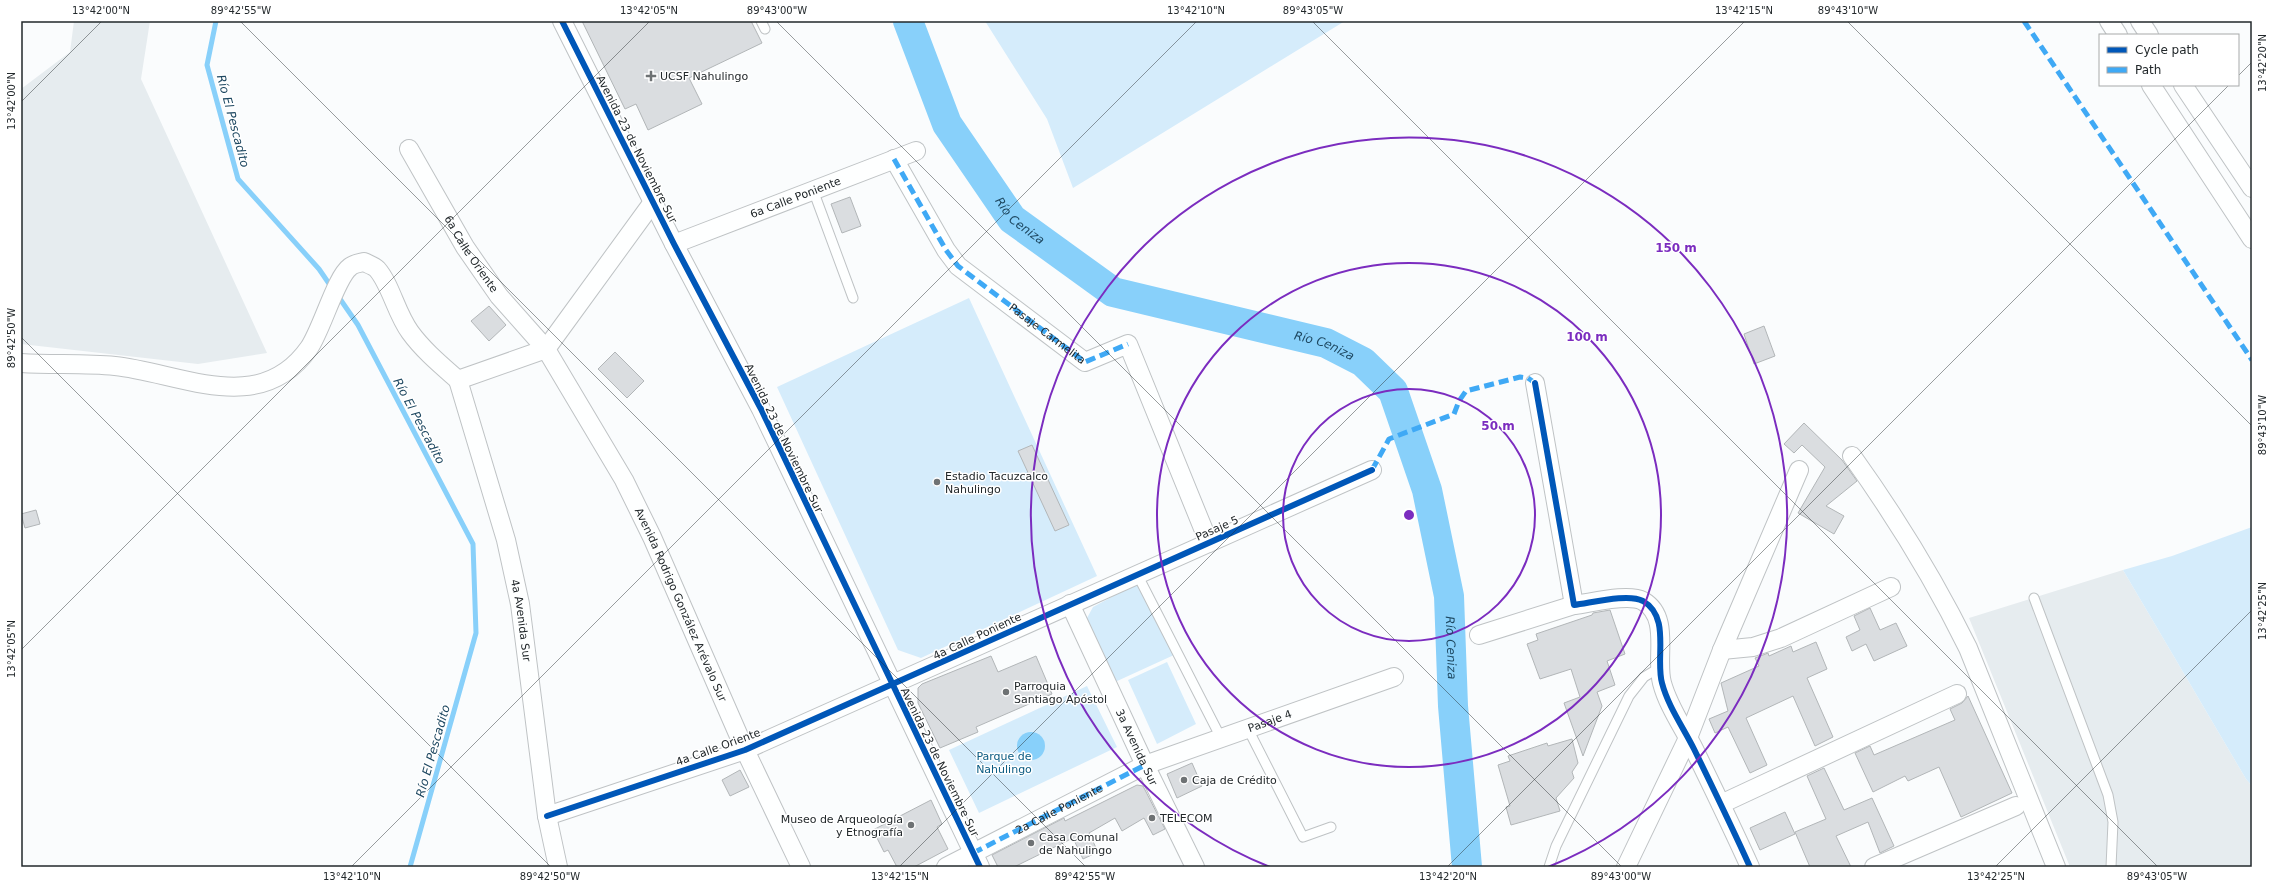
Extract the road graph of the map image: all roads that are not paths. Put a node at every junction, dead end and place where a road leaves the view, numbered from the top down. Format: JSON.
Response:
{"nodes":[{"id":1,"x":562,"y":21,"type":"edge"},
{"id":2,"x":2109,"y":21,"type":"edge"},
{"id":3,"x":2140,"y":21,"type":"edge"},
{"id":4,"x":2117,"y":34,"type":"edge"},
{"id":5,"x":2148,"y":34,"type":"edge"},
{"id":6,"x":2152,"y":86,"type":"edge"},
{"id":7,"x":2184,"y":86,"type":"edge"},
{"id":8,"x":409,"y":149,"type":"dead end"},
{"id":9,"x":916,"y":151,"type":"dead end"},
{"id":10,"x":894,"y":159,"type":"junction"},
{"id":11,"x":2252,"y":188,"type":"edge"},
{"id":12,"x":813,"y":190,"type":"junction"},
{"id":13,"x":653,"y":202,"type":"junction"},
{"id":14,"x":2252,"y":239,"type":"edge"},
{"id":15,"x":674,"y":244,"type":"junction"},
{"id":16,"x":853,"y":298,"type":"dead end"},
{"id":17,"x":546,"y":349,"type":"junction"},
{"id":18,"x":21,"y":363,"type":"edge"},
{"id":19,"x":458,"y":380,"type":"junction"},
{"id":20,"x":1535,"y":383,"type":"dead end"},
{"id":21,"x":1852,"y":456,"type":"dead end"},
{"id":22,"x":1372,"y":470,"type":"dead end"},
{"id":23,"x":1800,"y":470,"type":"dead end"},
{"id":24,"x":1209,"y":543,"type":"junction"},
{"id":25,"x":1137,"y":574,"type":"junction"},
{"id":26,"x":1891,"y":587,"type":"dead end"},
{"id":27,"x":2034,"y":598,"type":"dead end"},
{"id":28,"x":1070,"y":604,"type":"junction"},
{"id":29,"x":1574,"y":605,"type":"junction"},
{"id":30,"x":1479,"y":635,"type":"dead end"},
{"id":31,"x":1722,"y":650,"type":"junction"},
{"id":32,"x":1659,"y":668,"type":"junction"},
{"id":33,"x":1394,"y":677,"type":"dead end"},
{"id":34,"x":892,"y":686,"type":"junction"},
{"id":35,"x":1957,"y":694,"type":"dead end"},
{"id":36,"x":1248,"y":729,"type":"junction"},
{"id":37,"x":1221,"y":738,"type":"junction"},
{"id":38,"x":1688,"y":738,"type":"junction"},
{"id":39,"x":745,"y":750,"type":"junction"},
{"id":40,"x":1145,"y":765,"type":"junction"},
{"id":41,"x":1721,"y":804,"type":"junction"},
{"id":42,"x":2016,"y":806,"type":"dead end"},
{"id":43,"x":547,"y":816,"type":"junction"},
{"id":44,"x":1331,"y":827,"type":"dead end"},
{"id":45,"x":977,"y":860,"type":"edge"},
{"id":46,"x":1897,"y":862,"type":"edge"},
{"id":47,"x":558,"y":867,"type":"edge"},
{"id":48,"x":801,"y":867,"type":"edge"},
{"id":49,"x":946,"y":867,"type":"edge"},
{"id":50,"x":1196,"y":867,"type":"edge"},
{"id":51,"x":1549,"y":867,"type":"edge"},
{"id":52,"x":1626,"y":867,"type":"edge"},
{"id":53,"x":1750,"y":867,"type":"edge"},
{"id":54,"x":1874,"y":867,"type":"edge"},
{"id":55,"x":2056,"y":867,"type":"edge"},
{"id":56,"x":2111,"y":867,"type":"edge"}],
"edges":[{"from":1,"to":13,"type":"street","name":"Avenida 23 de Noviembre Sur"},
{"from":2,"to":4,"type":"street"},
{"from":3,"to":5,"type":"street"},
{"from":6,"to":14,"type":"street"},
{"from":7,"to":11,"type":"street"},
{"from":8,"to":17,"type":"street","name":"6a Calle Oriente"},
{"from":9,"to":10,"type":"street","name":"6a Calle Poniente"},
{"from":10,"to":12,"type":"street","name":"6a Calle Poniente"},
{"from":10,"to":24,"type":"street","name":"Pasaje Carmelita"},
{"from":12,"to":15,"type":"street","name":"6a Calle Poniente"},
{"from":12,"to":16,"type":"lane"},
{"from":13,"to":15,"type":"street","name":"Avenida 23 de Noviembre Sur"},
{"from":13,"to":17,"type":"street"},
{"from":15,"to":34,"type":"street","name":"Avenida 23 de Noviembre Sur"},
{"from":17,"to":19,"type":"street"},
{"from":17,"to":39,"type":"street","name":"Avenida Rodrigo González Arévalo Sur"},
{"from":18,"to":19,"type":"street"},
{"from":19,"to":43,"type":"street","name":"4a Avenida Sur"},
{"from":20,"to":29,"type":"street"},
{"from":21,"to":55,"type":"street"},
{"from":22,"to":24,"type":"street","name":"Pasaje 5"},
{"from":23,"to":31,"type":"street"},
{"from":24,"to":25,"type":"street","name":"Pasaje 5"},
{"from":25,"to":28,"type":"street","name":"Pasaje 5"},
{"from":25,"to":37,"type":"lane"},
{"from":26,"to":31,"type":"street"},
{"from":27,"to":56,"type":"lane"},
{"from":28,"to":34,"type":"street","name":"4a Calle Poniente"},
{"from":28,"to":40,"type":"street","name":"3a Avenida Sur"},
{"from":29,"to":30,"type":"street"},
{"from":29,"to":32,"type":"street"},
{"from":31,"to":38,"type":"street"},
{"from":32,"to":38,"type":"street"},
{"from":32,"to":51,"type":"lane"},
{"from":33,"to":36,"type":"street","name":"Pasaje 4"},
{"from":34,"to":39,"type":"street","name":"4a Calle Oriente"},
{"from":34,"to":45,"type":"street","name":"Avenida 23 de Noviembre Sur"},
{"from":35,"to":41,"type":"street"},
{"from":36,"to":37,"type":"street","name":"Pasaje 4"},
{"from":36,"to":44,"type":"lane"},
{"from":37,"to":40,"type":"street","name":"Pasaje 4"},
{"from":38,"to":41,"type":"street"},
{"from":38,"to":52,"type":"street"},
{"from":39,"to":43,"type":"street","name":"4a Calle Oriente"},
{"from":39,"to":48,"type":"street","name":"Avenida Rodrigo González Arévalo Sur"},
{"from":40,"to":45,"type":"street","name":"2a Calle Poniente"},
{"from":40,"to":50,"type":"street","name":"3a Avenida Sur"},
{"from":41,"to":53,"type":"street"},
{"from":42,"to":46,"type":"street"},
{"from":43,"to":47,"type":"street","name":"4a Avenida Sur"},
{"from":45,"to":49,"type":"street","name":"2a Calle Poniente"},
{"from":46,"to":54,"type":"street"}]}
